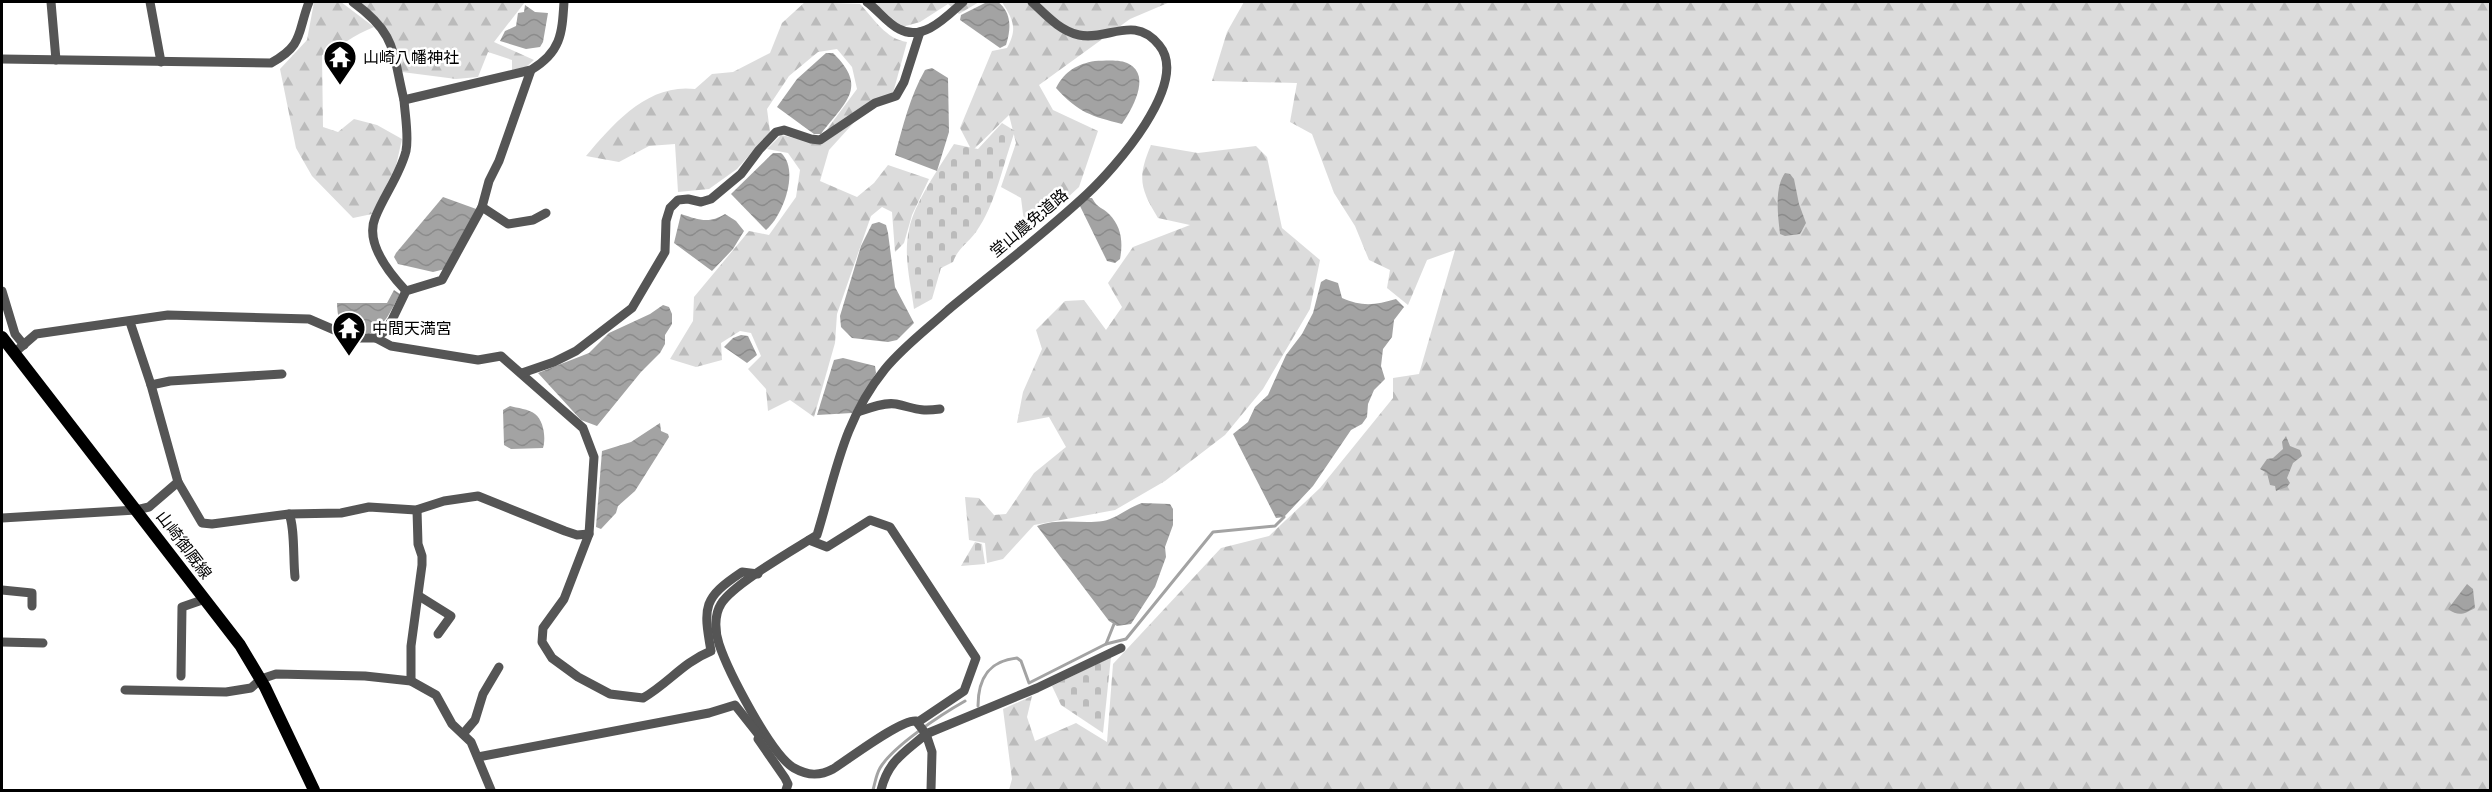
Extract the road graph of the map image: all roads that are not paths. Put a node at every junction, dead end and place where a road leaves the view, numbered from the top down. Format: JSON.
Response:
{"nodes":[{"id":1,"x":51,"y":2,"type":"edge"},
{"id":2,"x":150,"y":2,"type":"edge"},
{"id":3,"x":309,"y":2,"type":"edge"},
{"id":4,"x":353,"y":2,"type":"edge"},
{"id":5,"x":564,"y":2,"type":"edge"},
{"id":6,"x":867,"y":2,"type":"edge"},
{"id":7,"x":963,"y":2,"type":"edge"},
{"id":8,"x":1032,"y":2,"type":"edge"},
{"id":9,"x":920,"y":32,"type":"junction"},
{"id":10,"x":2,"y":59,"type":"edge"},
{"id":11,"x":56,"y":60,"type":"junction"},
{"id":12,"x":161,"y":62,"type":"junction"},
{"id":13,"x":531,"y":70,"type":"junction"},
{"id":14,"x":404,"y":100,"type":"junction"},
{"id":15,"x":482,"y":207,"type":"junction"},
{"id":16,"x":546,"y":213,"type":"dead end"},
{"id":17,"x":2,"y":291,"type":"edge"},
{"id":18,"x":406,"y":291,"type":"junction"},
{"id":19,"x":130,"y":322,"type":"junction"},
{"id":20,"x":2,"y":337,"type":"edge"},
{"id":21,"x":376,"y":338,"type":"junction"},
{"id":22,"x":19,"y":349,"type":"junction"},
{"id":23,"x":522,"y":373,"type":"junction"},
{"id":24,"x":282,"y":374,"type":"dead end"},
{"id":25,"x":152,"y":385,"type":"junction"},
{"id":26,"x":940,"y":409,"type":"dead end"},
{"id":27,"x":858,"y":412,"type":"junction"},
{"id":28,"x":178,"y":482,"type":"junction"},
{"id":29,"x":136,"y":510,"type":"junction"},
{"id":30,"x":417,"y":510,"type":"junction"},
{"id":31,"x":288,"y":514,"type":"junction"},
{"id":32,"x":2,"y":518,"type":"edge"},
{"id":33,"x":589,"y":534,"type":"junction"},
{"id":34,"x":813,"y":537,"type":"junction"},
{"id":35,"x":758,"y":574,"type":"junction"},
{"id":36,"x":296,"y":577,"type":"dead end"},
{"id":37,"x":2,"y":590,"type":"edge"},
{"id":38,"x":419,"y":596,"type":"junction"},
{"id":39,"x":205,"y":599,"type":"junction"},
{"id":40,"x":32,"y":606,"type":"dead end"},
{"id":41,"x":438,"y":634,"type":"dead end"},
{"id":42,"x":2,"y":642,"type":"edge"},
{"id":43,"x":43,"y":643,"type":"dead end"},
{"id":44,"x":1121,"y":648,"type":"dead end"},
{"id":45,"x":499,"y":667,"type":"dead end"},
{"id":46,"x":182,"y":676,"type":"dead end"},
{"id":47,"x":261,"y":679,"type":"junction"},
{"id":48,"x":411,"y":681,"type":"junction"},
{"id":49,"x":125,"y":690,"type":"dead end"},
{"id":50,"x":922,"y":728,"type":"junction"},
{"id":51,"x":761,"y":733,"type":"junction"},
{"id":52,"x":463,"y":734,"type":"junction"},
{"id":53,"x":478,"y":757,"type":"junction"},
{"id":54,"x":315,"y":790,"type":"edge"},
{"id":55,"x":490,"y":790,"type":"edge"},
{"id":56,"x":786,"y":790,"type":"edge"},
{"id":57,"x":881,"y":790,"type":"edge"},
{"id":58,"x":931,"y":790,"type":"edge"}],
"edges":[{"from":1,"to":11,"type":"street"},
{"from":2,"to":12,"type":"street"},
{"from":3,"to":12,"type":"street"},
{"from":4,"to":14,"type":"street"},
{"from":5,"to":13,"type":"street"},
{"from":6,"to":9,"type":"street"},
{"from":7,"to":9,"type":"street"},
{"from":8,"to":27,"type":"street","name":"堂山農免道路"},
{"from":9,"to":23,"type":"street"},
{"from":10,"to":11,"type":"street"},
{"from":11,"to":12,"type":"street"},
{"from":13,"to":14,"type":"street"},
{"from":13,"to":15,"type":"street"},
{"from":14,"to":18,"type":"street"},
{"from":15,"to":16,"type":"street"},
{"from":15,"to":18,"type":"street"},
{"from":17,"to":22,"type":"street"},
{"from":18,"to":21,"type":"street"},
{"from":19,"to":21,"type":"street"},
{"from":19,"to":22,"type":"street"},
{"from":19,"to":25,"type":"street"},
{"from":20,"to":22,"type":"main road","name":"山崎御厩線"},
{"from":21,"to":23,"type":"street"},
{"from":22,"to":29,"type":"main road","name":"山崎御厩線"},
{"from":23,"to":33,"type":"street"},
{"from":24,"to":25,"type":"street"},
{"from":25,"to":28,"type":"street"},
{"from":26,"to":27,"type":"street"},
{"from":27,"to":34,"type":"street","name":"堂山農免道路"},
{"from":28,"to":29,"type":"street"},
{"from":28,"to":31,"type":"street"},
{"from":29,"to":32,"type":"street"},
{"from":29,"to":39,"type":"main road","name":"山崎御厩線"},
{"from":30,"to":31,"type":"street"},
{"from":30,"to":33,"type":"street"},
{"from":30,"to":38,"type":"street"},
{"from":31,"to":36,"type":"street"},
{"from":33,"to":35,"type":"street"},
{"from":34,"to":35,"type":"street"},
{"from":34,"to":50,"type":"street"},
{"from":35,"to":51,"type":"street"},
{"from":37,"to":40,"type":"street"},
{"from":38,"to":41,"type":"street"},
{"from":38,"to":48,"type":"street"},
{"from":39,"to":46,"type":"street"},
{"from":39,"to":47,"type":"main road","name":"山崎御厩線"},
{"from":42,"to":43,"type":"street"},
{"from":44,"to":50,"type":"street"},
{"from":45,"to":52,"type":"street"},
{"from":47,"to":48,"type":"street"},
{"from":47,"to":49,"type":"street"},
{"from":47,"to":54,"type":"main road","name":"山崎御厩線"},
{"from":48,"to":52,"type":"street"},
{"from":50,"to":51,"type":"street"},
{"from":50,"to":57,"type":"street"},
{"from":50,"to":58,"type":"street"},
{"from":51,"to":53,"type":"street"},
{"from":51,"to":56,"type":"street"},
{"from":52,"to":53,"type":"street"},
{"from":53,"to":55,"type":"street"}]}
